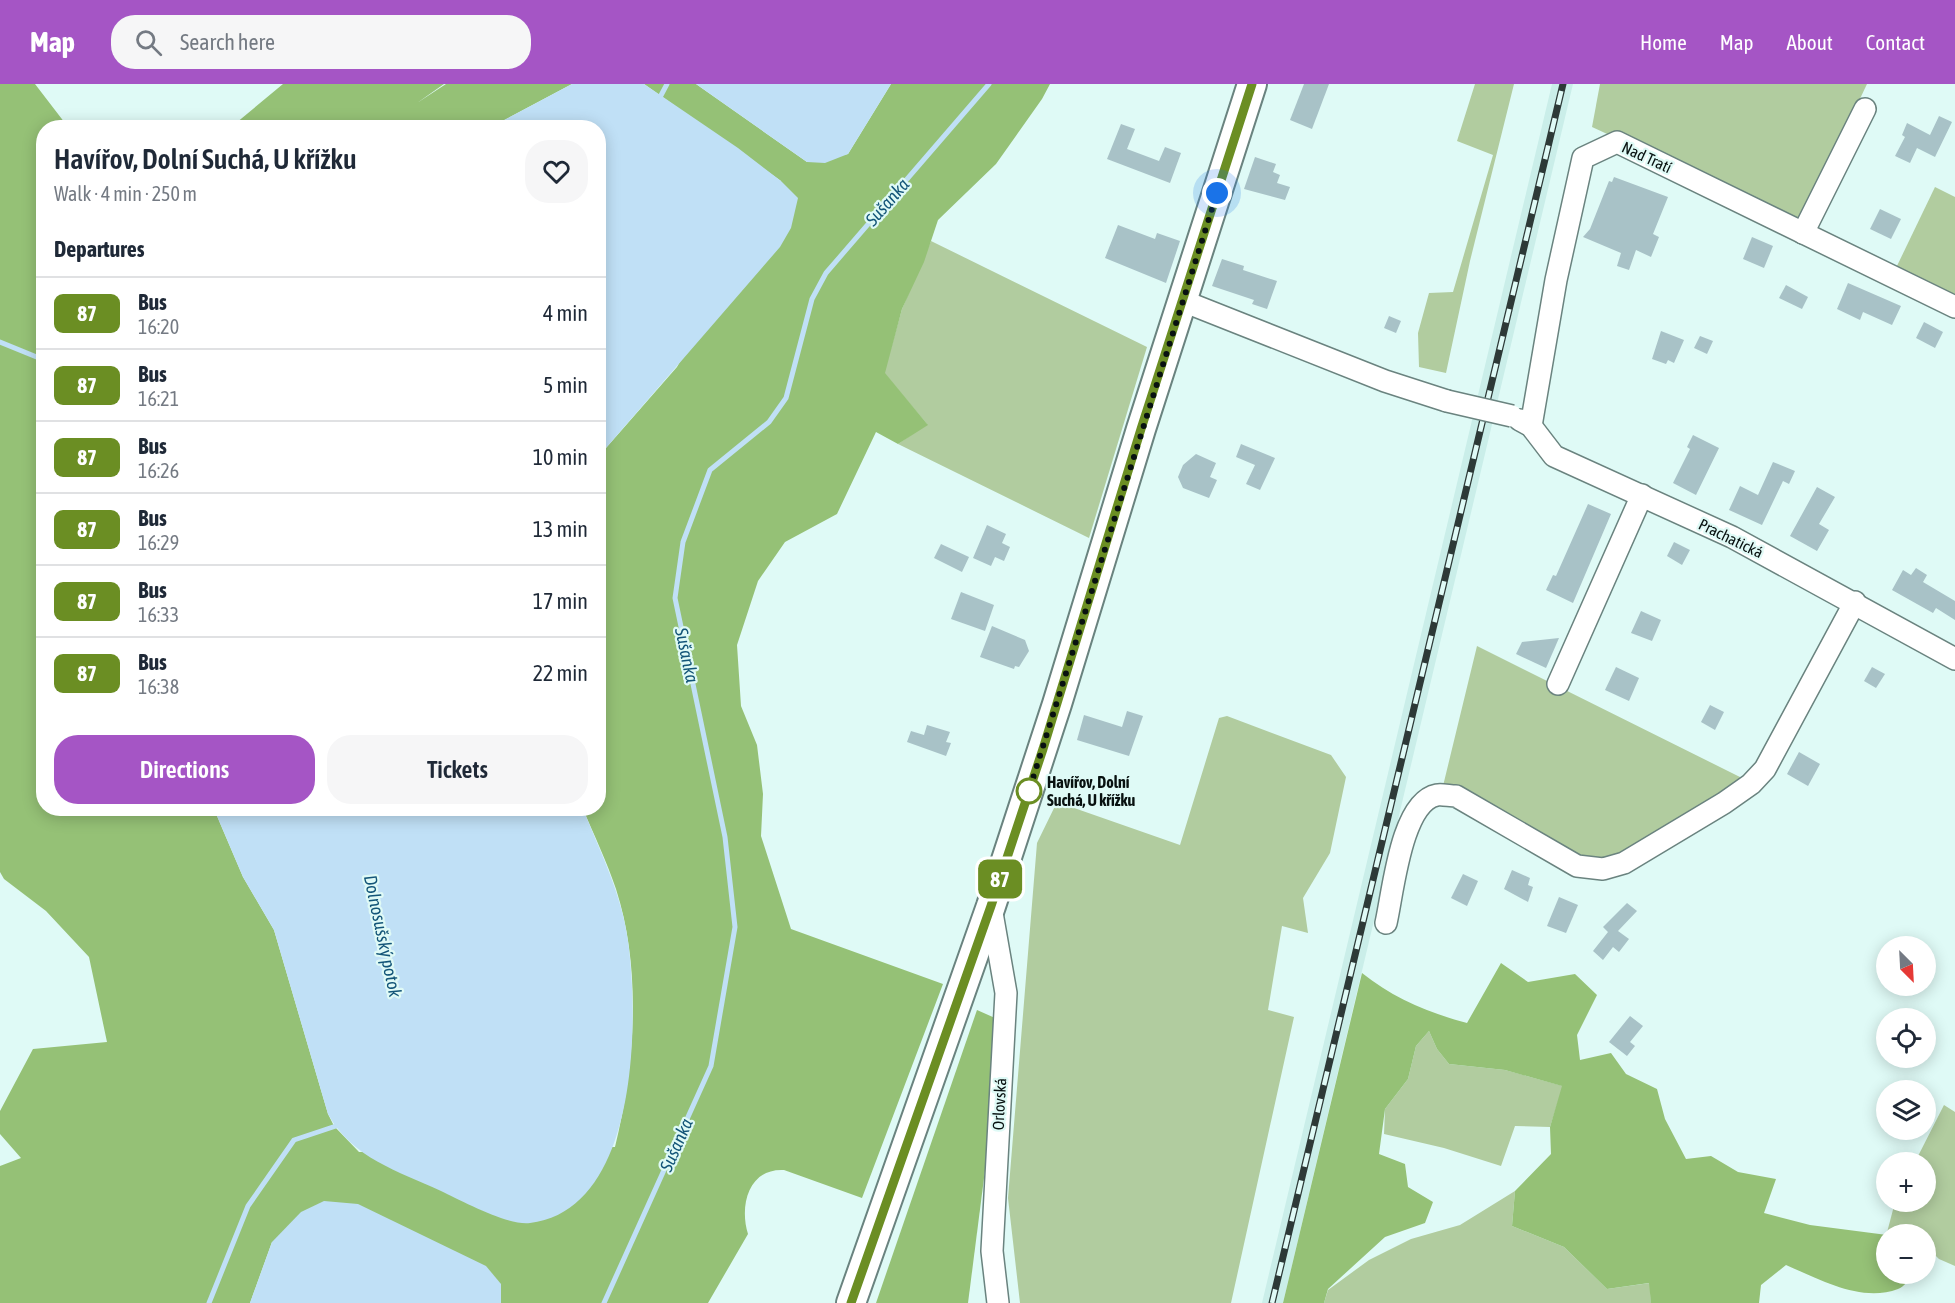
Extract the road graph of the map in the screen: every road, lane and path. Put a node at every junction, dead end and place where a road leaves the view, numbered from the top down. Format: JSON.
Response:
{"nodes":[{"id":1,"x":1252,"y":84,"type":"edge"},
{"id":2,"x":1865,"y":109,"type":"dead end"},
{"id":3,"x":1803,"y":233,"type":"junction"},
{"id":4,"x":1183,"y":302,"type":"junction"},
{"id":5,"x":1955,"y":307,"type":"edge"},
{"id":6,"x":1531,"y":426,"type":"junction"},
{"id":7,"x":1642,"y":495,"type":"junction"},
{"id":8,"x":1855,"y":602,"type":"junction"},
{"id":9,"x":1955,"y":659,"type":"edge"},
{"id":10,"x":1558,"y":684,"type":"dead end"},
{"id":11,"x":991,"y":906,"type":"junction"},
{"id":12,"x":1386,"y":923,"type":"dead end"},
{"id":13,"x":851,"y":1303,"type":"edge"},
{"id":14,"x":998,"y":1303,"type":"edge"}],
"edges":[{"from":1,"to":4,"type":"main road","name":"Orlovská"},
{"from":2,"to":3,"type":"street"},
{"from":3,"to":5,"type":"street","name":"Nad Tratí"},
{"from":3,"to":6,"type":"street","name":"Nad Tratí"},
{"from":4,"to":6,"type":"street","name":"Prachatická","bridge":true},
{"from":4,"to":11,"type":"main road","name":"Orlovská"},
{"from":6,"to":7,"type":"street","name":"Prachatická"},
{"from":7,"to":8,"type":"street","name":"Prachatická"},
{"from":7,"to":10,"type":"street"},
{"from":8,"to":9,"type":"street","name":"Prachatická"},
{"from":8,"to":12,"type":"street"},
{"from":11,"to":13,"type":"main road","name":"Orlovská"},
{"from":11,"to":14,"type":"street","name":"Orlovská"}]}
